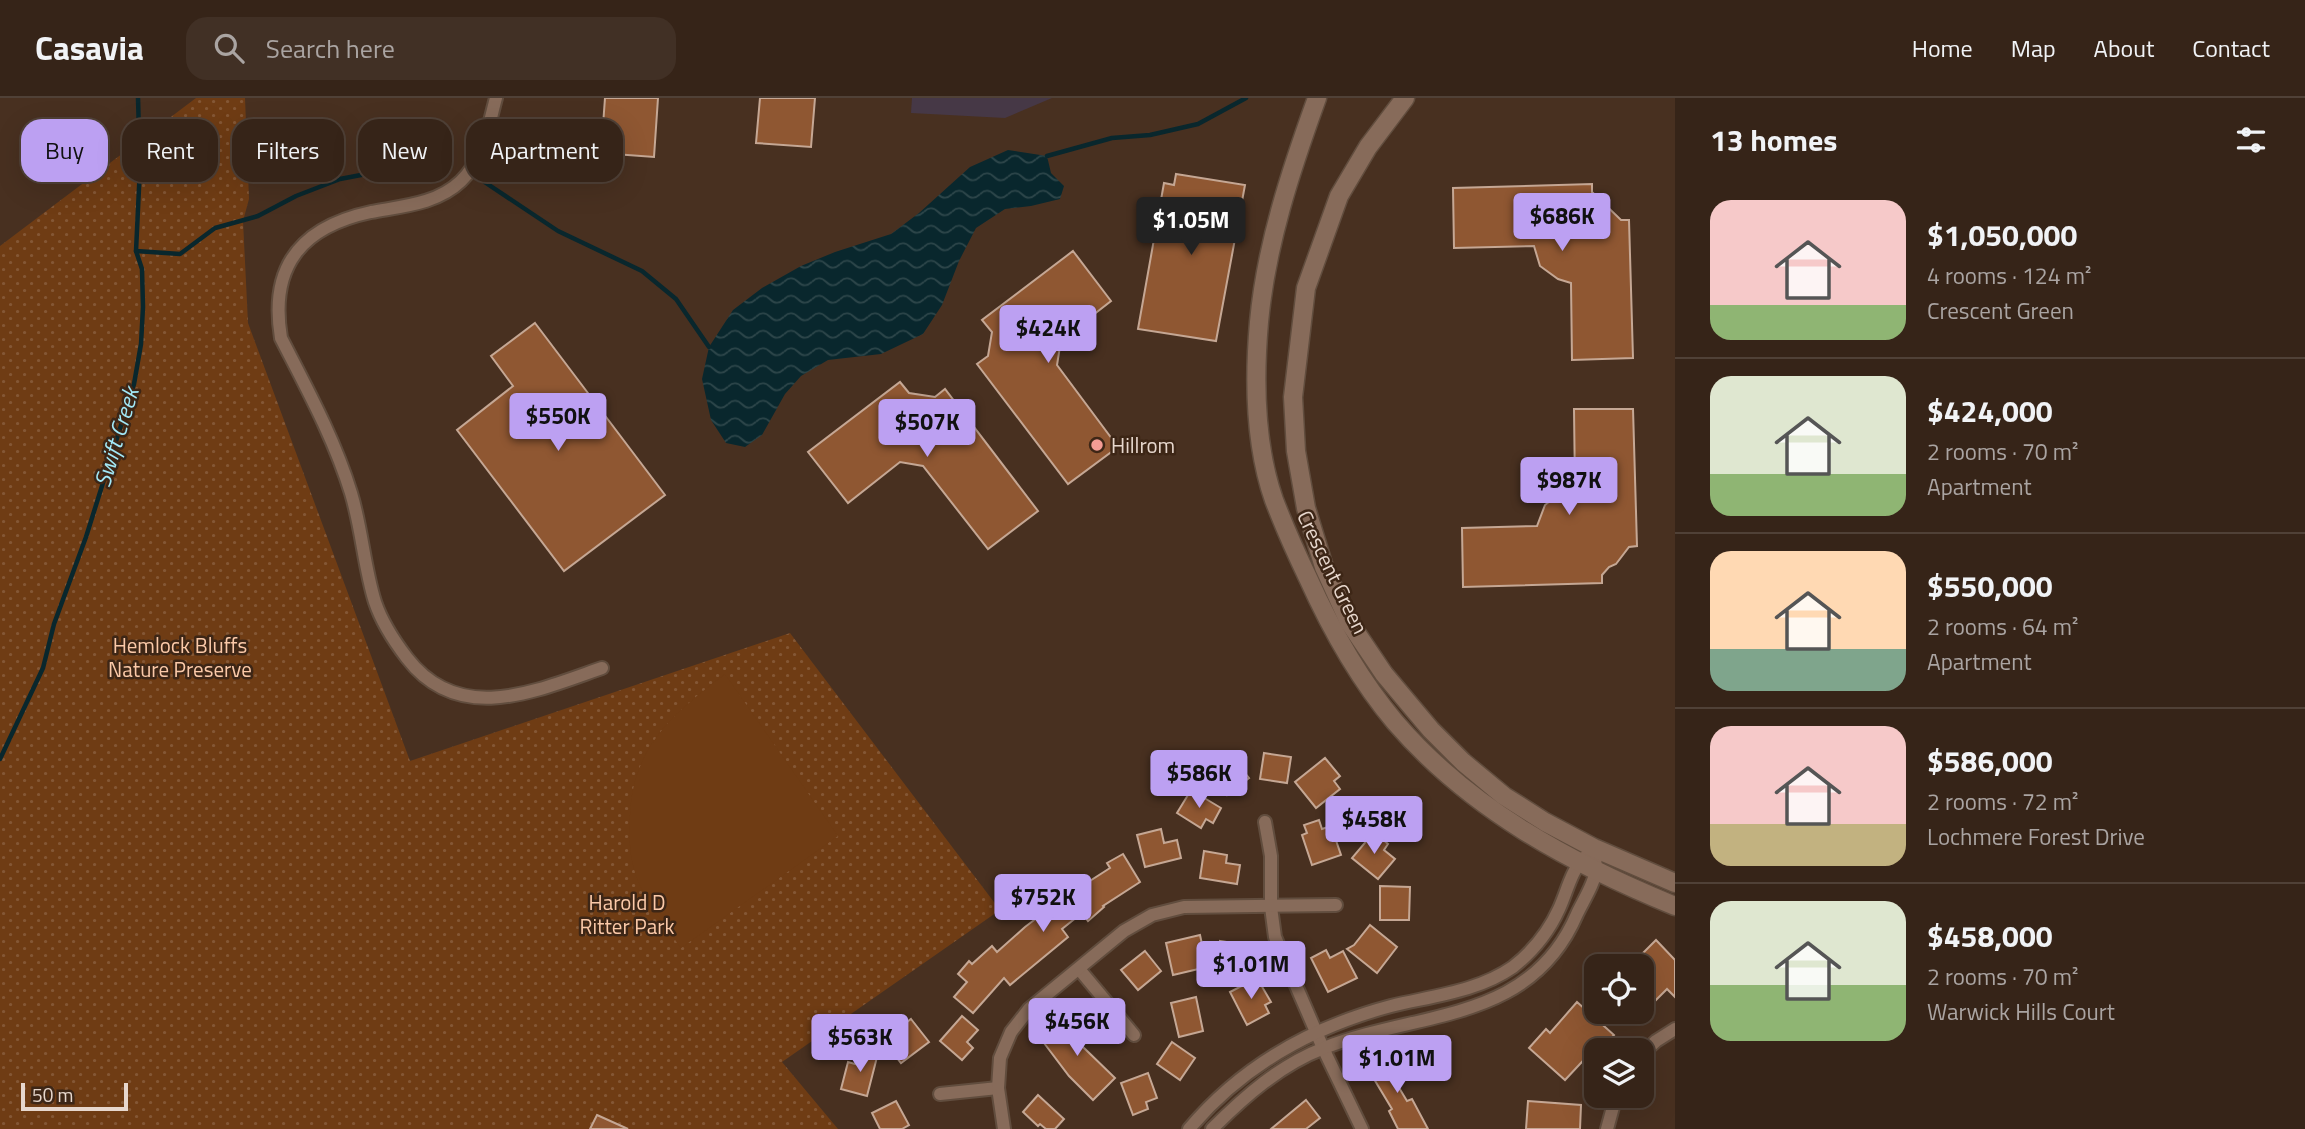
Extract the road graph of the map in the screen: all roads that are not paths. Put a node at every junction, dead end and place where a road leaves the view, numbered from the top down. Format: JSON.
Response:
{"nodes":[{"id":1,"x":496,"y":98,"type":"edge"},
{"id":2,"x":1317,"y":98,"type":"edge"},
{"id":3,"x":1405,"y":98,"type":"edge"},
{"id":4,"x":602,"y":668,"type":"dead end"},
{"id":5,"x":1265,"y":822,"type":"dead end"},
{"id":6,"x":1594,"y":848,"type":"junction"},
{"id":7,"x":1578,"y":863,"type":"junction"},
{"id":8,"x":1596,"y":872,"type":"junction"},
{"id":9,"x":1675,"y":883,"type":"edge"},
{"id":10,"x":1336,"y":905,"type":"dead end"},
{"id":11,"x":1675,"y":906,"type":"edge"},
{"id":12,"x":1271,"y":907,"type":"junction"},
{"id":13,"x":1079,"y":969,"type":"junction"},
{"id":14,"x":1675,"y":1029,"type":"edge"},
{"id":15,"x":1317,"y":1031,"type":"junction"},
{"id":16,"x":1135,"y":1035,"type":"dead end"},
{"id":17,"x":1654,"y":1043,"type":"edge"},
{"id":18,"x":1323,"y":1048,"type":"junction"},
{"id":19,"x":998,"y":1088,"type":"junction"},
{"id":20,"x":940,"y":1094,"type":"dead end"},
{"id":21,"x":1613,"y":1108,"type":"edge"},
{"id":22,"x":1004,"y":1129,"type":"edge"},
{"id":23,"x":1189,"y":1129,"type":"edge"},
{"id":24,"x":1212,"y":1129,"type":"edge"},
{"id":25,"x":1362,"y":1129,"type":"edge"},
{"id":26,"x":1607,"y":1129,"type":"edge"}],
"edges":[{"from":1,"to":4,"type":"street"},
{"from":2,"to":7,"type":"street","name":"Crescent Green"},
{"from":3,"to":6,"type":"street","name":"Crescent Green"},
{"from":5,"to":12,"type":"street"},
{"from":6,"to":7,"type":"street"},
{"from":6,"to":8,"type":"street"},
{"from":6,"to":9,"type":"street","name":"Crescent Green"},
{"from":7,"to":8,"type":"street","name":"Crescent Green"},
{"from":7,"to":15,"type":"street"},
{"from":8,"to":11,"type":"street","name":"Crescent Green"},
{"from":8,"to":18,"type":"street"},
{"from":10,"to":12,"type":"street"},
{"from":12,"to":13,"type":"street"},
{"from":12,"to":15,"type":"street"},
{"from":13,"to":16,"type":"street"},
{"from":13,"to":19,"type":"street"},
{"from":14,"to":17,"type":"street"},
{"from":15,"to":18,"type":"street"},
{"from":15,"to":23,"type":"street"},
{"from":18,"to":24,"type":"street"},
{"from":18,"to":25,"type":"street"},
{"from":19,"to":20,"type":"street"},
{"from":19,"to":22,"type":"street"},
{"from":21,"to":26,"type":"street"}]}
